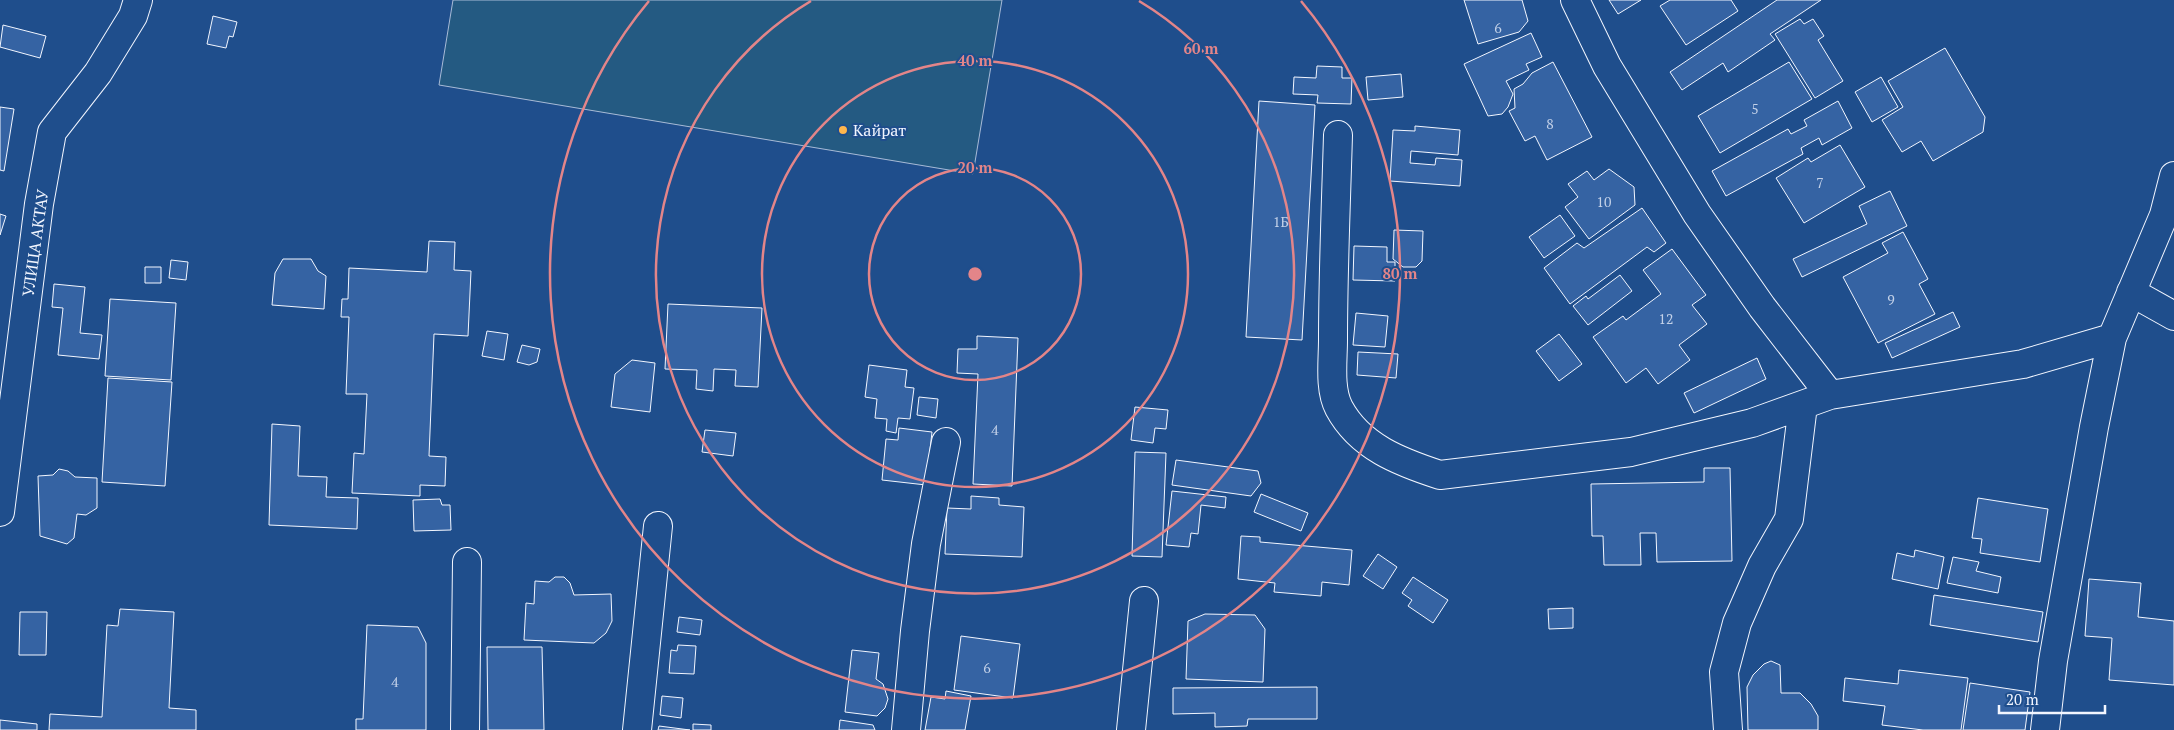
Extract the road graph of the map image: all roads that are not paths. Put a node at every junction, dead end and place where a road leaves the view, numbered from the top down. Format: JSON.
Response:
{"nodes":[{"id":1,"x":138,"y":0,"type":"edge"},
{"id":2,"x":1575,"y":0,"type":"edge"},
{"id":3,"x":1338,"y":134,"type":"dead end"},
{"id":4,"x":2174,"y":176,"type":"edge"},
{"id":5,"x":2131,"y":292,"type":"junction"},
{"id":6,"x":2174,"y":316,"type":"edge"},
{"id":7,"x":2112,"y":338,"type":"junction"},
{"id":8,"x":1830,"y":395,"type":"junction"},
{"id":9,"x":1802,"y":405,"type":"junction"},
{"id":10,"x":946,"y":442,"type":"dead end"},
{"id":11,"x":0,"y":512,"type":"edge"},
{"id":12,"x":658,"y":526,"type":"dead end"},
{"id":13,"x":468,"y":562,"type":"dead end"},
{"id":14,"x":1144,"y":600,"type":"dead end"},
{"id":15,"x":465,"y":730,"type":"edge"},
{"id":16,"x":637,"y":730,"type":"edge"},
{"id":17,"x":906,"y":730,"type":"edge"},
{"id":18,"x":1131,"y":730,"type":"edge"},
{"id":19,"x":1728,"y":730,"type":"edge"},
{"id":20,"x":2045,"y":730,"type":"edge"}],
"edges":[{"from":1,"to":11,"type":"street","name":"УЛИЦА АКТАУ"},
{"from":2,"to":8,"type":"street"},
{"from":3,"to":9,"type":"street"},
{"from":4,"to":5,"type":"street"},
{"from":5,"to":6,"type":"street"},
{"from":5,"to":7,"type":"street"},
{"from":7,"to":8,"type":"street"},
{"from":7,"to":20,"type":"street"},
{"from":8,"to":9,"type":"street"},
{"from":9,"to":19,"type":"street"},
{"from":10,"to":17,"type":"street"},
{"from":12,"to":16,"type":"street"},
{"from":13,"to":15,"type":"street"},
{"from":14,"to":18,"type":"street"}]}
